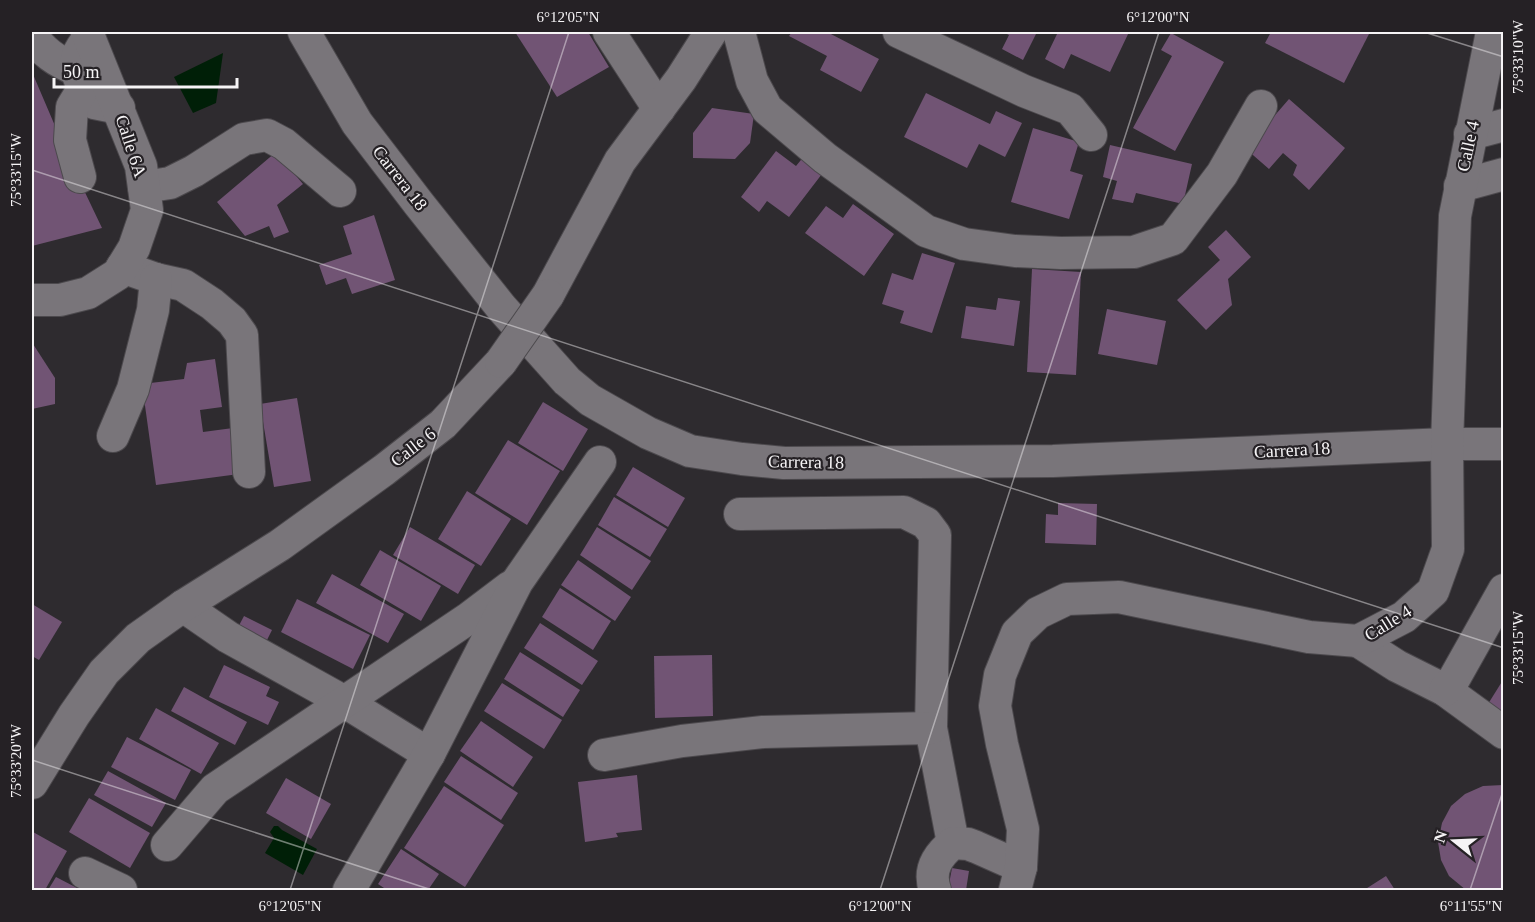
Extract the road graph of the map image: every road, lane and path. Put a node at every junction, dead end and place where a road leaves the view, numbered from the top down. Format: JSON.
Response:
{"nodes":[{"id":1,"x":304,"y":32,"type":"edge"},
{"id":2,"x":609,"y":32,"type":"edge"},
{"id":3,"x":711,"y":32,"type":"edge"},
{"id":4,"x":739,"y":32,"type":"edge"},
{"id":5,"x":899,"y":32,"type":"edge"},
{"id":6,"x":1492,"y":32,"type":"edge"},
{"id":7,"x":32,"y":34,"type":"edge"},
{"id":8,"x":88,"y":34,"type":"edge"},
{"id":9,"x":80,"y":79,"type":"junction"},
{"id":10,"x":1260,"y":106,"type":"dead end"},
{"id":11,"x":118,"y":108,"type":"junction"},
{"id":12,"x":659,"y":109,"type":"junction"},
{"id":13,"x":1503,"y":125,"type":"edge"},
{"id":14,"x":1470,"y":134,"type":"junction"},
{"id":15,"x":1092,"y":135,"type":"dead end"},
{"id":16,"x":1503,"y":174,"type":"edge"},
{"id":17,"x":80,"y":177,"type":"dead end"},
{"id":18,"x":1460,"y":186,"type":"junction"},
{"id":19,"x":144,"y":187,"type":"junction"},
{"id":20,"x":340,"y":191,"type":"dead end"},
{"id":21,"x":122,"y":267,"type":"junction"},
{"id":22,"x":156,"y":279,"type":"junction"},
{"id":23,"x":32,"y":300,"type":"edge"},
{"id":24,"x":113,"y":436,"type":"dead end"},
{"id":25,"x":1446,"y":444,"type":"junction"},
{"id":26,"x":1503,"y":444,"type":"edge"},
{"id":27,"x":600,"y":462,"type":"dead end"},
{"id":28,"x":249,"y":472,"type":"dead end"},
{"id":29,"x":740,"y":514,"type":"dead end"},
{"id":30,"x":517,"y":582,"type":"junction"},
{"id":31,"x":1503,"y":590,"type":"edge"},
{"id":32,"x":183,"y":606,"type":"junction"},
{"id":33,"x":1358,"y":641,"type":"junction"},
{"id":34,"x":1445,"y":690,"type":"junction"},
{"id":35,"x":345,"y":702,"type":"junction"},
{"id":36,"x":931,"y":728,"type":"junction"},
{"id":37,"x":1503,"y":733,"type":"edge"},
{"id":38,"x":429,"y":754,"type":"junction"},
{"id":39,"x":604,"y":755,"type":"dead end"},
{"id":40,"x":32,"y":783,"type":"edge"},
{"id":41,"x":167,"y":845,"type":"dead end"},
{"id":42,"x":964,"y":845,"type":"junction"},
{"id":43,"x":85,"y":873,"type":"dead end"},
{"id":44,"x":1018,"y":879,"type":"edge"},
{"id":45,"x":121,"y":891,"type":"edge"},
{"id":46,"x":349,"y":891,"type":"edge"},
{"id":47,"x":935,"y":891,"type":"edge"}],
"edges":[{"from":1,"to":25,"type":"street","name":"Carrera 18"},
{"from":2,"to":12,"type":"street"},
{"from":3,"to":12,"type":"street","name":"Calle 6"},
{"from":4,"to":10,"type":"street"},
{"from":5,"to":15,"type":"street"},
{"from":6,"to":14,"type":"street","name":"Calle 4"},
{"from":7,"to":9,"type":"street"},
{"from":8,"to":9,"type":"street"},
{"from":8,"to":11,"type":"street","name":"Calle 6A"},
{"from":9,"to":11,"type":"street"},
{"from":9,"to":17,"type":"street"},
{"from":11,"to":19,"type":"street","name":"Calle 6A"},
{"from":12,"to":32,"type":"street","name":"Calle 6","bridge":true},
{"from":13,"to":14,"type":"street"},
{"from":14,"to":18,"type":"street","name":"Calle 4"},
{"from":16,"to":18,"type":"street"},
{"from":18,"to":25,"type":"street","name":"Calle 4"},
{"from":19,"to":20,"type":"street"},
{"from":19,"to":21,"type":"street","name":"Calle 6A"},
{"from":21,"to":22,"type":"street"},
{"from":21,"to":23,"type":"street","name":"Calle 6A"},
{"from":22,"to":24,"type":"street"},
{"from":22,"to":28,"type":"street"},
{"from":25,"to":26,"type":"street","name":"Carrera 18"},
{"from":25,"to":33,"type":"street","name":"Calle 4"},
{"from":27,"to":30,"type":"street"},
{"from":29,"to":36,"type":"street"},
{"from":30,"to":35,"type":"street"},
{"from":30,"to":38,"type":"street"},
{"from":31,"to":34,"type":"street"},
{"from":32,"to":35,"type":"street"},
{"from":32,"to":40,"type":"street","name":"Calle 6"},
{"from":33,"to":34,"type":"street"},
{"from":33,"to":44,"type":"street","name":"Calle 4"},
{"from":34,"to":37,"type":"street"},
{"from":35,"to":38,"type":"street"},
{"from":35,"to":41,"type":"street"},
{"from":36,"to":39,"type":"street"},
{"from":36,"to":42,"type":"street"},
{"from":38,"to":46,"type":"street"},
{"from":42,"to":44,"type":"street"},
{"from":42,"to":47,"type":"street"},
{"from":43,"to":45,"type":"street"}]}
